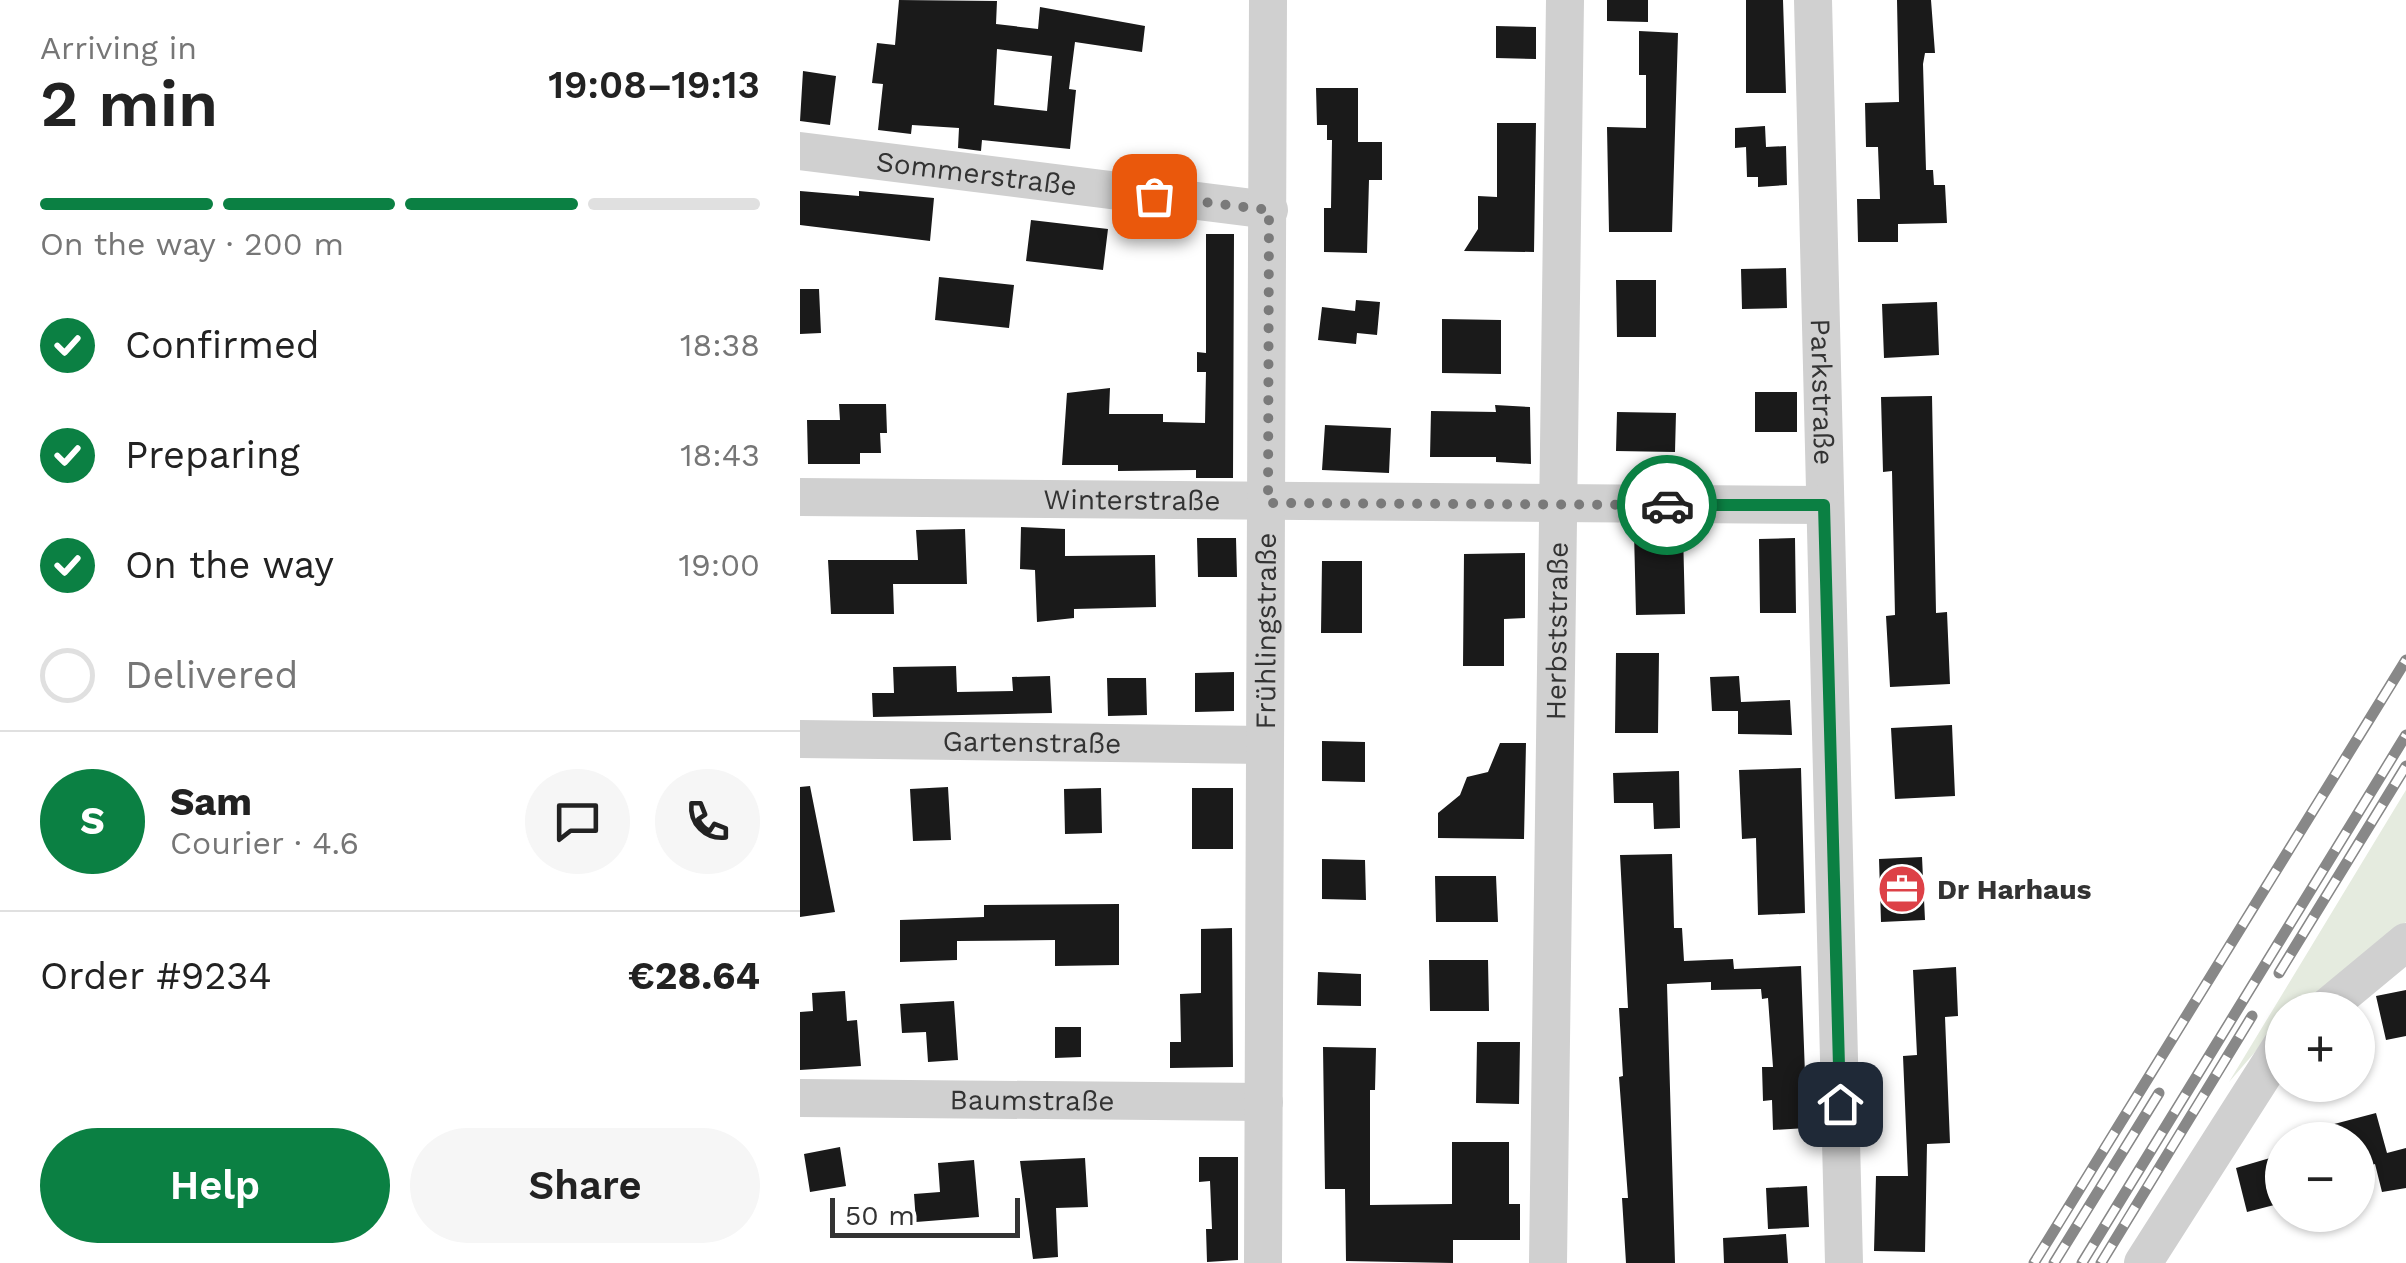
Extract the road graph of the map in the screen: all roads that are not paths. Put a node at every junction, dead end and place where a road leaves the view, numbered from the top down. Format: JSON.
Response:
{"nodes":[{"id":1,"x":1268,"y":0,"type":"edge"},
{"id":2,"x":1566,"y":0,"type":"edge"},
{"id":3,"x":1812,"y":0,"type":"edge"},
{"id":4,"x":800,"y":151,"type":"edge"},
{"id":5,"x":1269,"y":210,"type":"junction"},
{"id":6,"x":800,"y":497,"type":"edge"},
{"id":7,"x":1268,"y":503,"type":"junction"},
{"id":8,"x":1559,"y":505,"type":"junction"},
{"id":9,"x":1824,"y":505,"type":"junction"},
{"id":10,"x":800,"y":739,"type":"edge"},
{"id":11,"x":1264,"y":745,"type":"junction"},
{"id":12,"x":2406,"y":942,"type":"edge"},
{"id":13,"x":2346,"y":992,"type":"edge"},
{"id":14,"x":2265,"y":1073,"type":"edge"},
{"id":15,"x":800,"y":1098,"type":"edge"},
{"id":16,"x":1264,"y":1102,"type":"junction"},
{"id":17,"x":1263,"y":1263,"type":"edge"},
{"id":18,"x":1548,"y":1263,"type":"edge"},
{"id":19,"x":1844,"y":1263,"type":"edge"},
{"id":20,"x":2143,"y":1263,"type":"edge"}],
"edges":[{"from":1,"to":5,"type":"street","name":"Frühlingstraße"},
{"from":2,"to":8,"type":"street","name":"Herbststraße"},
{"from":3,"to":9,"type":"street","name":"Parkstraße"},
{"from":4,"to":5,"type":"street","name":"Sommerstraße"},
{"from":5,"to":7,"type":"street","name":"Frühlingstraße"},
{"from":6,"to":7,"type":"street","name":"Winterstraße"},
{"from":7,"to":8,"type":"street","name":"Winterstraße"},
{"from":7,"to":11,"type":"street","name":"Frühlingstraße"},
{"from":8,"to":9,"type":"street","name":"Winterstraße"},
{"from":8,"to":18,"type":"street","name":"Herbststraße"},
{"from":9,"to":19,"type":"street","name":"Parkstraße"},
{"from":10,"to":11,"type":"street","name":"Gartenstraße"},
{"from":11,"to":16,"type":"street","name":"Frühlingstraße"},
{"from":12,"to":13,"type":"street"},
{"from":14,"to":20,"type":"street"},
{"from":15,"to":16,"type":"street","name":"Baumstraße"},
{"from":16,"to":17,"type":"street","name":"Frühlingstraße"}]}
